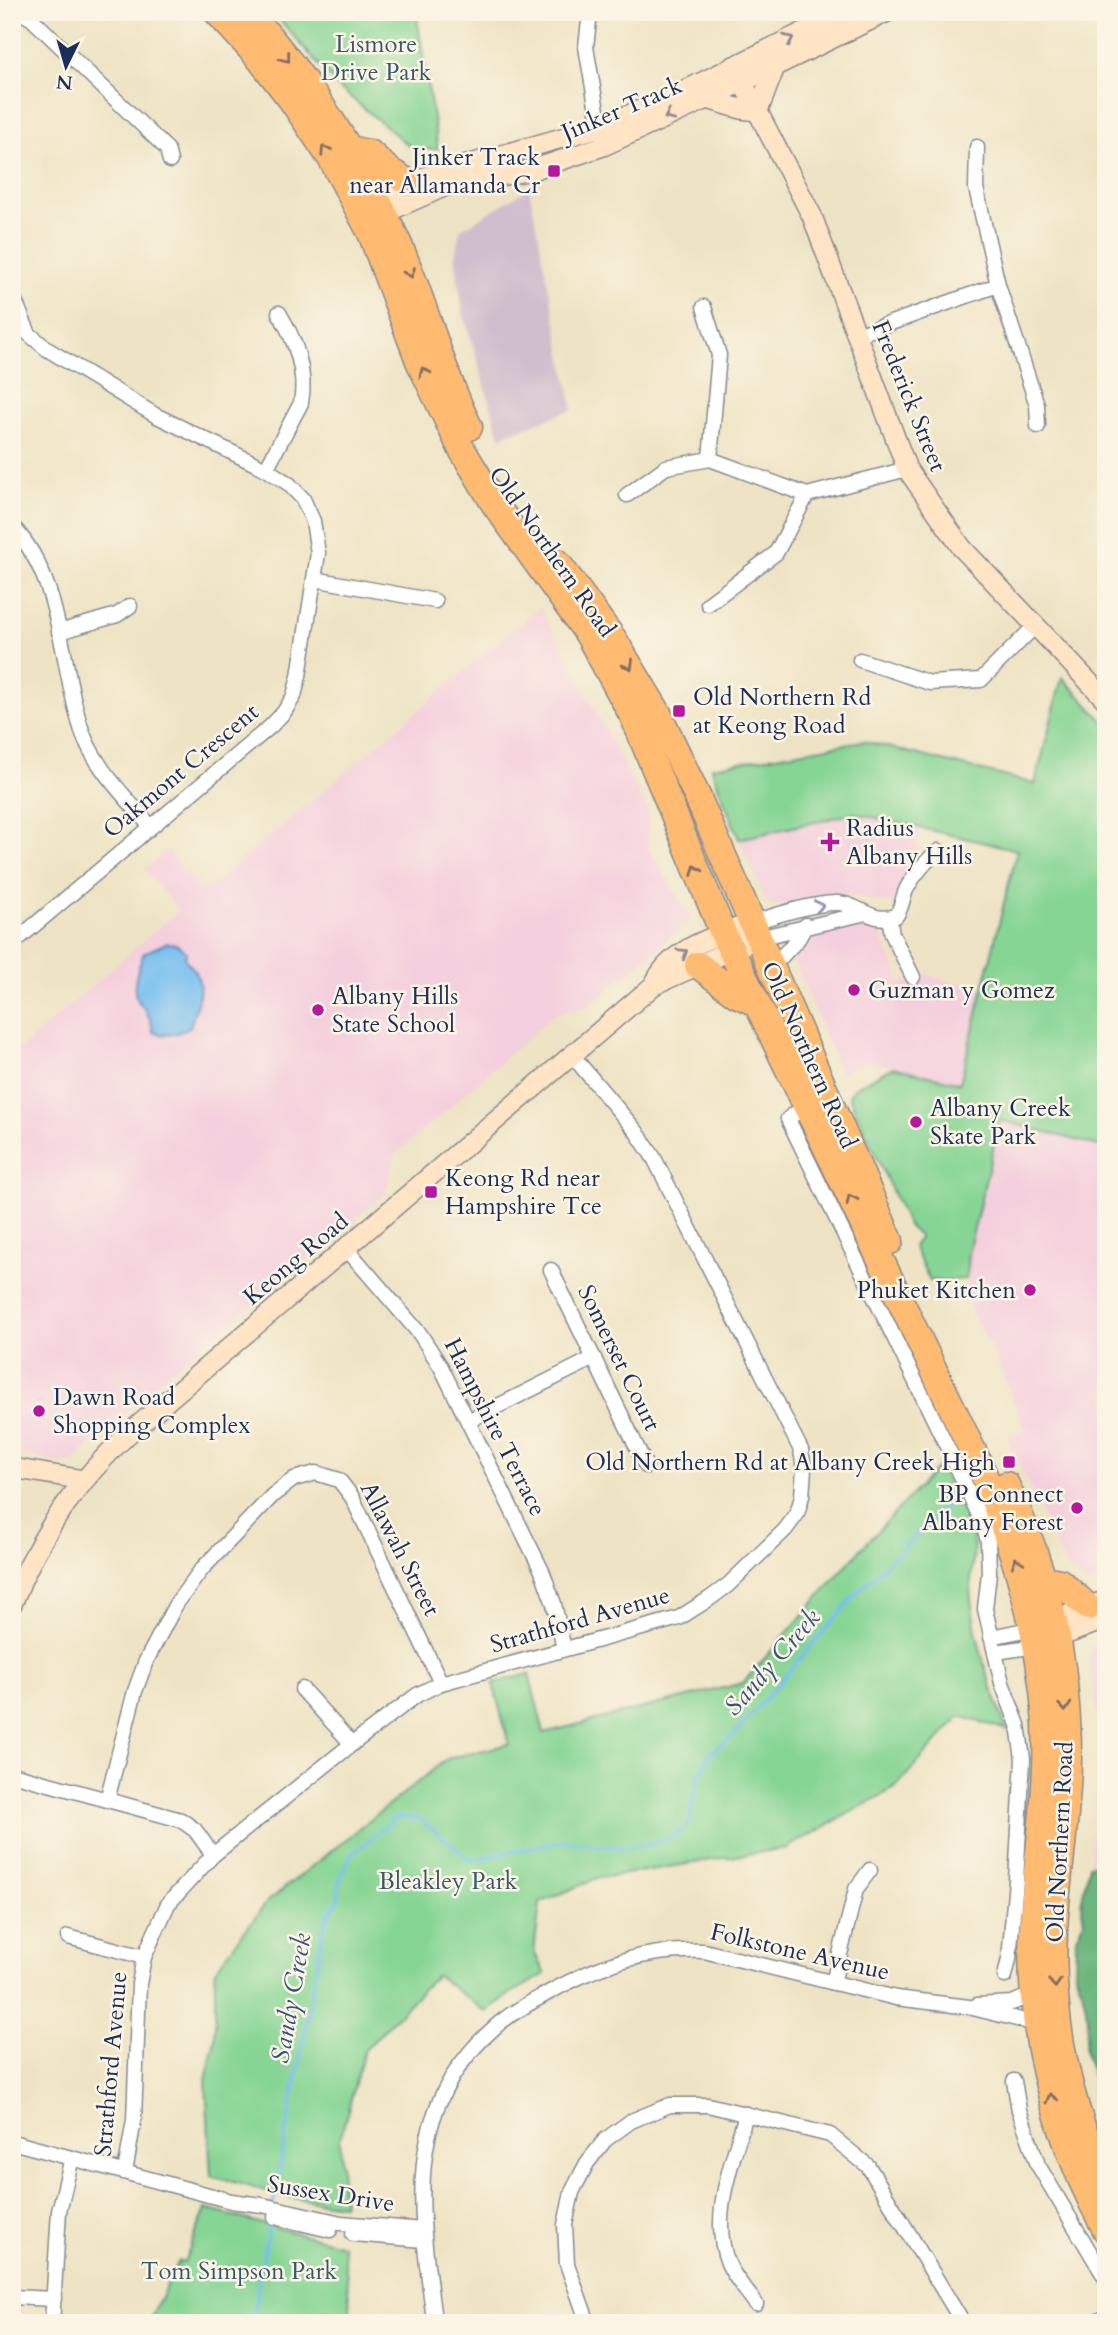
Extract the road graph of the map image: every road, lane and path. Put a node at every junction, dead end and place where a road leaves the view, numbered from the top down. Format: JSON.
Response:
{"nodes":[{"id":1,"x":20,"y":12,"type":"edge"},
{"id":2,"x":217,"y":12,"type":"edge"},
{"id":3,"x":248,"y":12,"type":"edge"},
{"id":4,"x":590,"y":12,"type":"edge"},
{"id":5,"x":844,"y":12,"type":"edge"},
{"id":6,"x":887,"y":12,"type":"edge"},
{"id":7,"x":775,"y":67,"type":"junction"},
{"id":8,"x":738,"y":74,"type":"junction"},
{"id":9,"x":707,"y":99,"type":"junction"},
{"id":10,"x":758,"y":111,"type":"junction"},
{"id":11,"x":601,"y":136,"type":"junction"},
{"id":12,"x":977,"y":147,"type":"dead end"},
{"id":13,"x":350,"y":149,"type":"junction"},
{"id":14,"x":170,"y":162,"type":"dead end"},
{"id":15,"x":410,"y":183,"type":"junction"},
{"id":16,"x":371,"y":211,"type":"junction"},
{"id":17,"x":998,"y":285,"type":"junction"},
{"id":18,"x":12,"y":294,"type":"edge"},
{"id":19,"x":704,"y":307,"type":"dead end"},
{"id":20,"x":279,"y":313,"type":"dead end"},
{"id":21,"x":857,"y":335,"type":"junction"},
{"id":22,"x":1038,"y":426,"type":"dead end"},
{"id":23,"x":710,"y":459,"type":"junction"},
{"id":24,"x":266,"y":469,"type":"junction"},
{"id":25,"x":907,"y":469,"type":"junction"},
{"id":26,"x":627,"y":495,"type":"dead end"},
{"id":27,"x":807,"y":495,"type":"junction"},
{"id":28,"x":12,"y":526,"type":"edge"},
{"id":29,"x":314,"y":579,"type":"junction"},
{"id":30,"x":435,"y":601,"type":"dead end"},
{"id":31,"x":708,"y":604,"type":"dead end"},
{"id":32,"x":130,"y":606,"type":"dead end"},
{"id":33,"x":1034,"y":627,"type":"junction"},
{"id":34,"x":59,"y":632,"type":"junction"},
{"id":35,"x":860,"y":660,"type":"dead end"},
{"id":36,"x":1106,"y":700,"type":"edge"},
{"id":37,"x":150,"y":826,"type":"junction"},
{"id":38,"x":939,"y":851,"type":"dead end"},
{"id":39,"x":862,"y":914,"type":"junction"},
{"id":40,"x":889,"y":918,"type":"junction"},
{"id":41,"x":806,"y":925,"type":"junction"},
{"id":42,"x":755,"y":931,"type":"junction"},
{"id":43,"x":14,"y":937,"type":"edge"},
{"id":44,"x":727,"y":941,"type":"junction"},
{"id":45,"x":698,"y":965,"type":"junction"},
{"id":46,"x":771,"y":968,"type":"junction"},
{"id":47,"x":913,"y":977,"type":"dead end"},
{"id":48,"x":654,"y":985,"type":"junction"},
{"id":49,"x":756,"y":1003,"type":"junction"},
{"id":50,"x":571,"y":1054,"type":"junction"},
{"id":51,"x":797,"y":1112,"type":"junction"},
{"id":52,"x":346,"y":1248,"type":"junction"},
{"id":53,"x":551,"y":1270,"type":"dead end"},
{"id":54,"x":594,"y":1359,"type":"junction"},
{"id":55,"x":468,"y":1420,"type":"junction"},
{"id":56,"x":646,"y":1466,"type":"dead end"},
{"id":57,"x":12,"y":1468,"type":"edge"},
{"id":58,"x":34,"y":1473,"type":"junction"},
{"id":59,"x":84,"y":1479,"type":"junction"},
{"id":60,"x":65,"y":1504,"type":"junction"},
{"id":61,"x":1044,"y":1579,"type":"junction"},
{"id":62,"x":12,"y":1604,"type":"edge"},
{"id":63,"x":1100,"y":1609,"type":"edge"},
{"id":64,"x":1045,"y":1633,"type":"junction"},
{"id":65,"x":991,"y":1636,"type":"junction"},
{"id":66,"x":564,"y":1649,"type":"junction"},
{"id":67,"x":995,"y":1652,"type":"junction"},
{"id":68,"x":441,"y":1683,"type":"junction"},
{"id":69,"x":302,"y":1689,"type":"dead end"},
{"id":70,"x":352,"y":1744,"type":"junction"},
{"id":71,"x":12,"y":1774,"type":"edge"},
{"id":72,"x":107,"y":1800,"type":"junction"},
{"id":73,"x":213,"y":1855,"type":"junction"},
{"id":74,"x":870,"y":1870,"type":"dead end"},
{"id":75,"x":68,"y":1937,"type":"dead end"},
{"id":76,"x":144,"y":1957,"type":"junction"},
{"id":77,"x":1005,"y":1976,"type":"dead end"},
{"id":78,"x":833,"y":1983,"type":"junction"},
{"id":79,"x":1034,"y":1994,"type":"junction"},
{"id":80,"x":969,"y":2007,"type":"junction"},
{"id":81,"x":1037,"y":2024,"type":"junction"},
{"id":82,"x":1014,"y":2081,"type":"dead end"},
{"id":83,"x":746,"y":2114,"type":"junction"},
{"id":84,"x":12,"y":2142,"type":"edge"},
{"id":85,"x":72,"y":2158,"type":"junction"},
{"id":86,"x":125,"y":2172,"type":"junction"},
{"id":87,"x":1106,"y":2184,"type":"edge"},
{"id":88,"x":1106,"y":2230,"type":"edge"},
{"id":89,"x":424,"y":2235,"type":"junction"},
{"id":90,"x":1106,"y":2279,"type":"edge"},
{"id":91,"x":12,"y":2297,"type":"edge"},
{"id":92,"x":54,"y":2299,"type":"junction"},
{"id":93,"x":756,"y":2304,"type":"dead end"},
{"id":94,"x":1106,"y":2317,"type":"edge"},
{"id":95,"x":52,"y":2323,"type":"edge"},
{"id":96,"x":435,"y":2323,"type":"edge"},
{"id":97,"x":588,"y":2323,"type":"edge"},
{"id":98,"x":963,"y":2323,"type":"edge"},
{"id":99,"x":1095,"y":2323,"type":"edge"}],
"edges":[{"from":1,"to":14,"type":"street"},
{"from":16,"to":2,"type":"highway","name":"Old Northern Road","one_way":true},
{"from":3,"to":13,"type":"highway","name":"Old Northern Road","one_way":true},
{"from":4,"to":11,"type":"street"},
{"from":8,"to":5,"type":"street","name":"Jinker Track","one_way":true},
{"from":6,"to":7,"type":"street","name":"Jinker Track"},
{"from":7,"to":8,"type":"street","name":"Jinker Track"},
{"from":7,"to":10,"type":"street"},
{"from":8,"to":9,"type":"street","name":"Jinker Track"},
{"from":8,"to":10,"type":"street","name":"Frederick Street"},
{"from":8,"to":11,"type":"street","name":"Jinker Track"},
{"from":9,"to":10,"type":"street"},
{"from":9,"to":11,"type":"street","name":"Jinker Track","one_way":true},
{"from":10,"to":21,"type":"street","name":"Frederick Street"},
{"from":11,"to":15,"type":"street","name":"Jinker Track"},
{"from":11,"to":16,"type":"street","name":"Jinker Track"},
{"from":12,"to":17,"type":"street"},
{"from":13,"to":15,"type":"highway"},
{"from":13,"to":16,"type":"highway","name":"Old Northern Road"},
{"from":15,"to":16,"type":"street","name":"Jinker Track"},
{"from":16,"to":42,"type":"highway","name":"Old Northern Road","one_way":true},
{"from":44,"to":16,"type":"highway","name":"Old Northern Road","one_way":true},
{"from":17,"to":21,"type":"street"},
{"from":17,"to":22,"type":"street"},
{"from":18,"to":24,"type":"street","name":"Oakmont Crescent"},
{"from":19,"to":23,"type":"street"},
{"from":20,"to":24,"type":"street"},
{"from":21,"to":25,"type":"street","name":"Frederick Street"},
{"from":23,"to":26,"type":"street"},
{"from":23,"to":27,"type":"street"},
{"from":24,"to":29,"type":"street","name":"Oakmont Crescent"},
{"from":25,"to":27,"type":"street"},
{"from":25,"to":33,"type":"street","name":"Frederick Street"},
{"from":27,"to":31,"type":"street"},
{"from":28,"to":34,"type":"street"},
{"from":29,"to":30,"type":"street"},
{"from":29,"to":37,"type":"street","name":"Oakmont Crescent"},
{"from":32,"to":34,"type":"street"},
{"from":33,"to":35,"type":"street"},
{"from":33,"to":36,"type":"street","name":"Frederick Street"},
{"from":34,"to":37,"type":"street"},
{"from":37,"to":43,"type":"street","name":"Oakmont Crescent"},
{"from":38,"to":40,"type":"street"},
{"from":39,"to":40,"type":"street"},
{"from":39,"to":41,"type":"street"},
{"from":42,"to":39,"type":"street","one_way":true},
{"from":40,"to":47,"type":"street"},
{"from":41,"to":42,"type":"street"},
{"from":41,"to":46,"type":"street"},
{"from":42,"to":44,"type":"street","name":"Keong Road"},
{"from":42,"to":46,"type":"highway","name":"Old Northern Road"},
{"from":44,"to":45,"type":"street","name":"Keong Road"},
{"from":48,"to":44,"type":"street","name":"Keong Road","one_way":true},
{"from":44,"to":49,"type":"highway","name":"Old Northern Road"},
{"from":45,"to":48,"type":"street","name":"Keong Road"},
{"from":45,"to":49,"type":"highway"},
{"from":46,"to":61,"type":"highway","name":"Old Northern Road"},
{"from":48,"to":50,"type":"street","name":"Keong Road"},
{"from":49,"to":51,"type":"highway","name":"Old Northern Road"},
{"from":50,"to":52,"type":"street","name":"Keong Road"},
{"from":50,"to":66,"type":"street","name":"Strathford Avenue"},
{"from":64,"to":51,"type":"highway","name":"Old Northern Road","one_way":true},
{"from":51,"to":65,"type":"street","name":"Old Northern Road"},
{"from":52,"to":55,"type":"street","name":"Hampshire Terrace"},
{"from":52,"to":59,"type":"street","name":"Keong Road"},
{"from":53,"to":54,"type":"street","name":"Somerset Court"},
{"from":54,"to":55,"type":"street"},
{"from":54,"to":56,"type":"street","name":"Somerset Court"},
{"from":55,"to":66,"type":"street","name":"Hampshire Terrace"},
{"from":57,"to":58,"type":"street"},
{"from":58,"to":59,"type":"street"},
{"from":58,"to":60,"type":"street"},
{"from":59,"to":60,"type":"street","name":"Keong Road"},
{"from":60,"to":62,"type":"street","name":"Keong Road"},
{"from":61,"to":63,"type":"highway"},
{"from":61,"to":64,"type":"highway","name":"Old Northern Road"},
{"from":63,"to":64,"type":"street"},
{"from":64,"to":65,"type":"street"},
{"from":64,"to":67,"type":"street"},
{"from":64,"to":79,"type":"highway","name":"Old Northern Road"},
{"from":64,"to":87,"type":"highway","name":"Old Northern Road","one_way":true},
{"from":65,"to":67,"type":"street","name":"Old Northern Road"},
{"from":66,"to":68,"type":"street","name":"Strathford Avenue"},
{"from":67,"to":77,"type":"street","name":"Old Northern Road"},
{"from":68,"to":70,"type":"street","name":"Strathford Avenue"},
{"from":68,"to":72,"type":"street","name":"Allawah Street"},
{"from":69,"to":70,"type":"street"},
{"from":70,"to":73,"type":"street","name":"Strathford Avenue"},
{"from":71,"to":72,"type":"street"},
{"from":72,"to":73,"type":"street"},
{"from":73,"to":76,"type":"street","name":"Strathford Avenue"},
{"from":74,"to":78,"type":"street"},
{"from":75,"to":76,"type":"street"},
{"from":76,"to":86,"type":"street","name":"Strathford Avenue"},
{"from":78,"to":80,"type":"street","name":"Folkstone Avenue"},
{"from":78,"to":89,"type":"street","name":"Folkstone Avenue"},
{"from":79,"to":80,"type":"street","name":"Folkstone Avenue"},
{"from":79,"to":81,"type":"highway","name":"Old Northern Road"},
{"from":80,"to":81,"type":"street","name":"Folkstone Avenue"},
{"from":88,"to":81,"type":"highway","name":"Old Northern Road","one_way":true},
{"from":82,"to":90,"type":"street"},
{"from":83,"to":93,"type":"street"},
{"from":83,"to":97,"type":"street"},
{"from":83,"to":98,"type":"street"},
{"from":84,"to":85,"type":"street","name":"Sussex Drive"},
{"from":85,"to":86,"type":"street","name":"Sussex Drive"},
{"from":85,"to":92,"type":"street"},
{"from":86,"to":89,"type":"street","name":"Sussex Drive"},
{"from":89,"to":96,"type":"street","name":"Folkstone Avenue"},
{"from":91,"to":92,"type":"street"},
{"from":92,"to":95,"type":"street"},
{"from":94,"to":99,"type":"street"}]}
